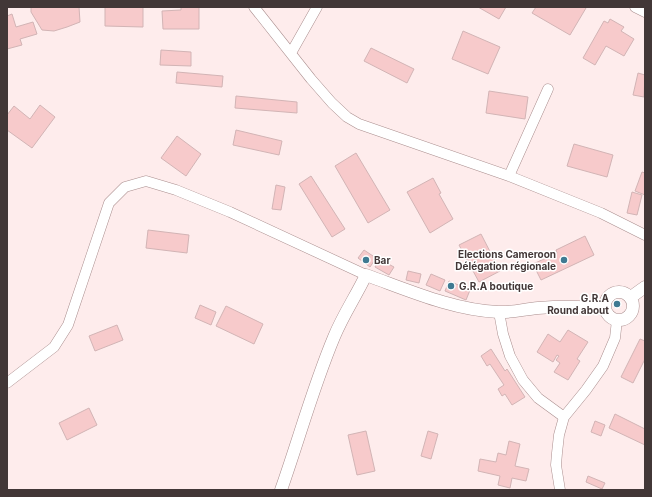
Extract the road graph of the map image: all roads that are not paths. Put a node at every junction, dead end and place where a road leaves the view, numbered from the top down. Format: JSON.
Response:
{"nodes":[{"id":1,"x":254,"y":7,"type":"edge"},
{"id":2,"x":317,"y":7,"type":"edge"},
{"id":3,"x":635,"y":7,"type":"edge"},
{"id":4,"x":645,"y":12,"type":"edge"},
{"id":5,"x":291,"y":54,"type":"junction"},
{"id":6,"x":548,"y":89,"type":"dead end"},
{"id":7,"x":510,"y":176,"type":"junction"},
{"id":8,"x":645,"y":235,"type":"edge"},
{"id":9,"x":366,"y":275,"type":"junction"},
{"id":10,"x":645,"y":287,"type":"edge"},
{"id":11,"x":631,"y":297,"type":"junction"},
{"id":12,"x":605,"y":310,"type":"junction"},
{"id":13,"x":499,"y":312,"type":"junction"},
{"id":14,"x":617,"y":320,"type":"junction"},
{"id":15,"x":7,"y":383,"type":"edge"},
{"id":16,"x":564,"y":418,"type":"junction"},
{"id":17,"x":281,"y":490,"type":"edge"},
{"id":18,"x":560,"y":490,"type":"edge"}],
"edges":[{"from":1,"to":5,"type":"street"},
{"from":2,"to":5,"type":"street"},
{"from":3,"to":4,"type":"street"},
{"from":5,"to":7,"type":"street"},
{"from":6,"to":7,"type":"street"},
{"from":7,"to":8,"type":"street"},
{"from":9,"to":13,"type":"street"},
{"from":9,"to":15,"type":"street"},
{"from":9,"to":17,"type":"street"},
{"from":10,"to":11,"type":"street"},
{"from":11,"to":12,"type":"street"},
{"from":11,"to":14,"type":"street"},
{"from":12,"to":13,"type":"street"},
{"from":12,"to":14,"type":"street"},
{"from":13,"to":16,"type":"street"},
{"from":14,"to":16,"type":"street"},
{"from":16,"to":18,"type":"street"}]}
